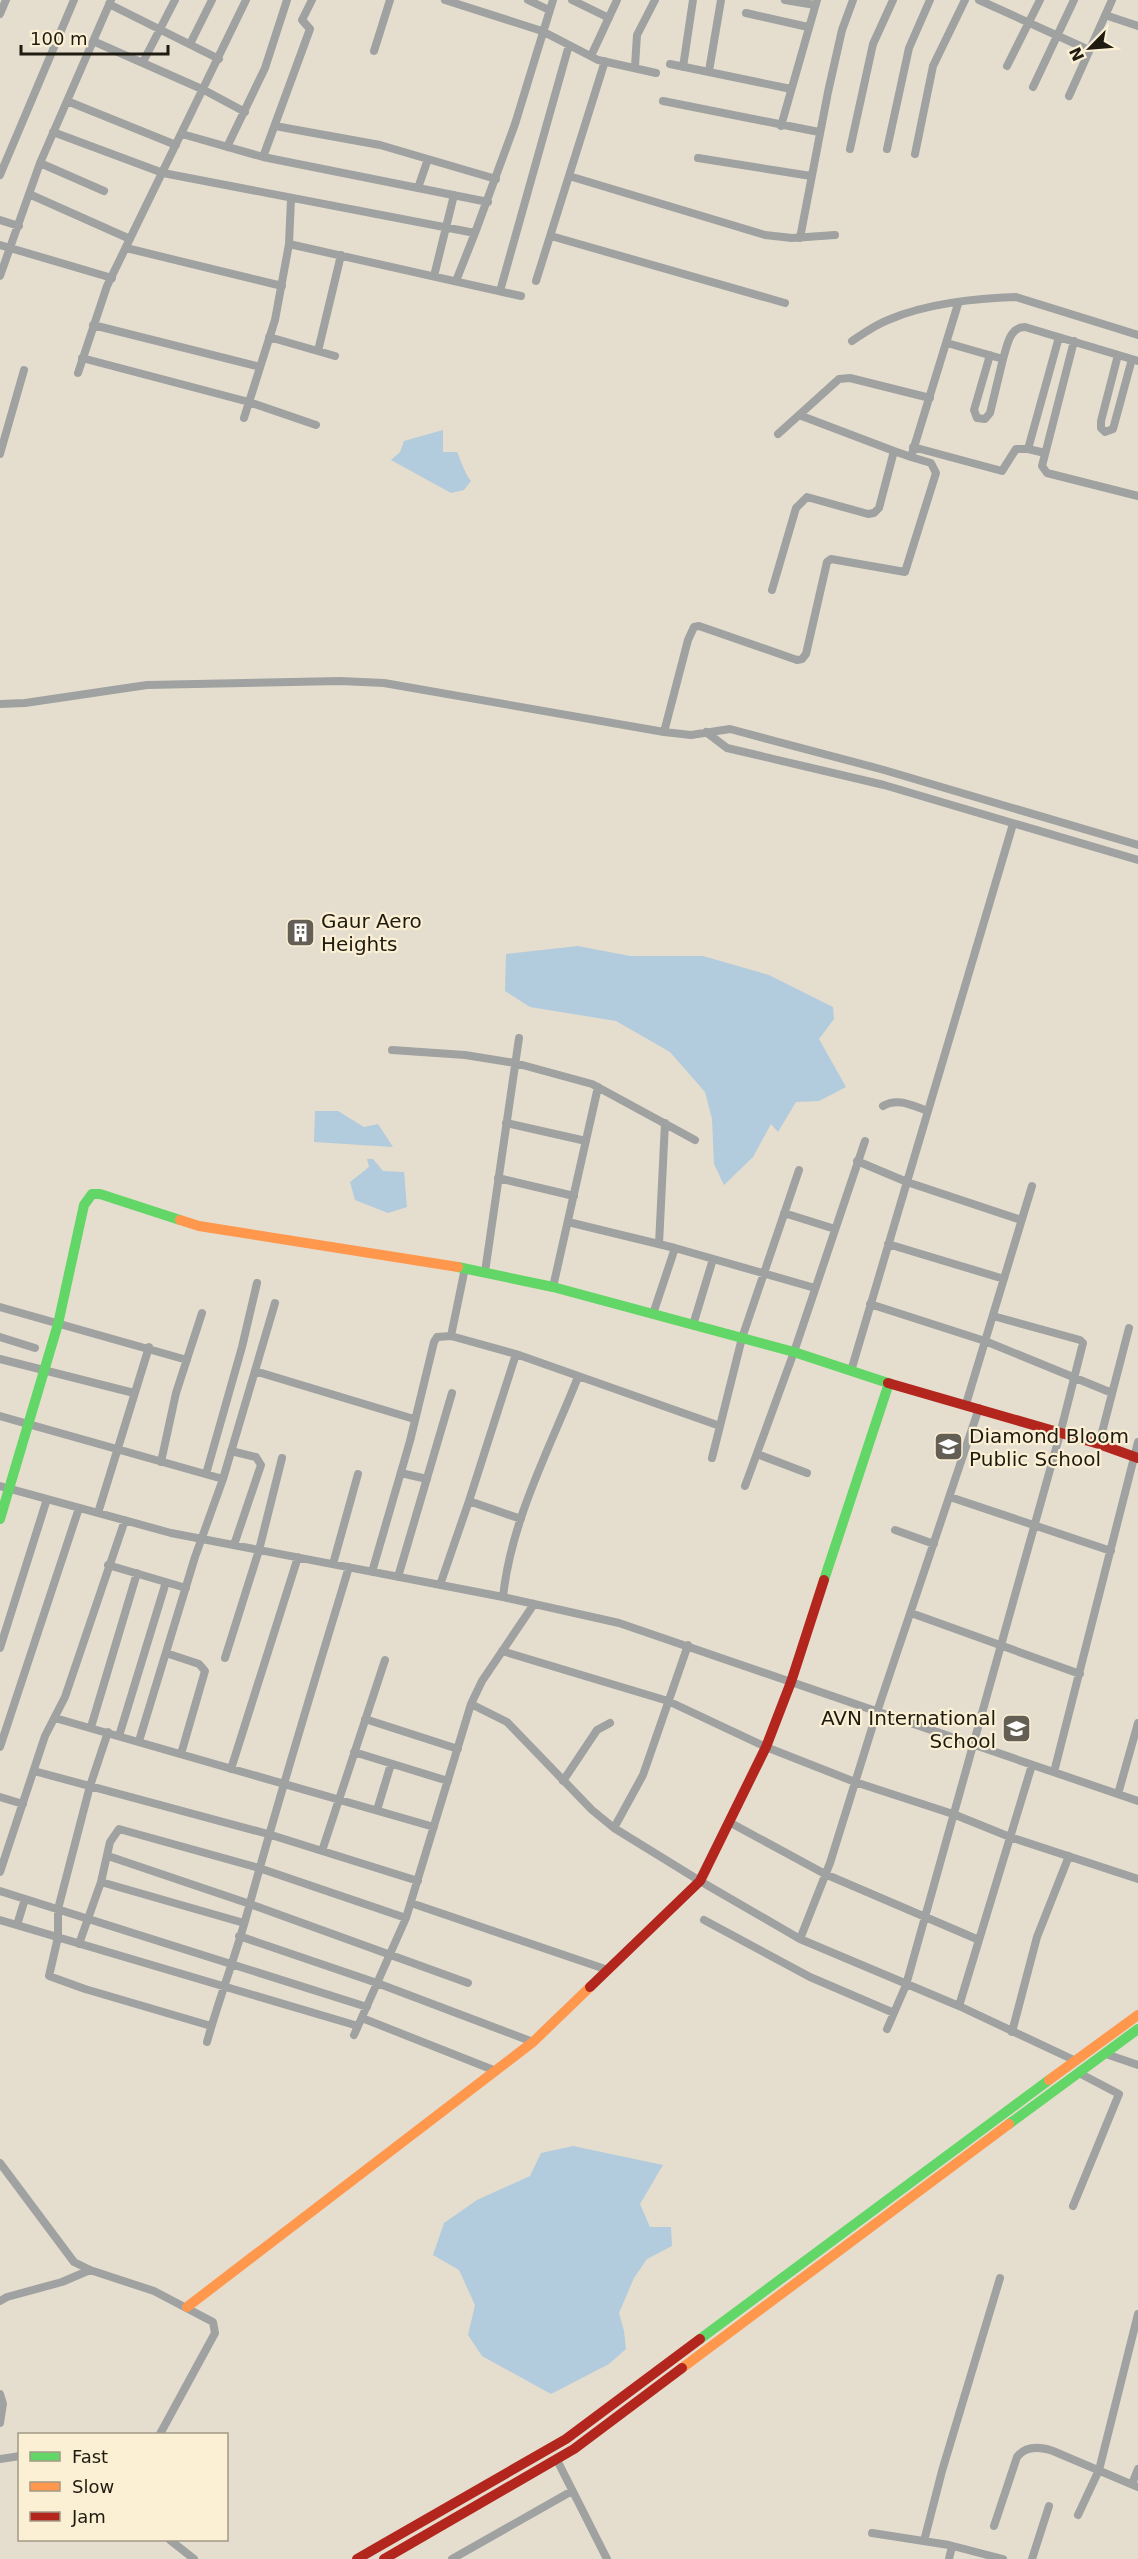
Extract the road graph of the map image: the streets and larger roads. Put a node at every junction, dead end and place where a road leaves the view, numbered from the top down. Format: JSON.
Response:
{"nodes":[{"id":1,"x":6,"y":0,"type":"edge"},
{"id":2,"x":74,"y":0,"type":"edge"},
{"id":3,"x":175,"y":0,"type":"edge"},
{"id":4,"x":212,"y":0,"type":"edge"},
{"id":5,"x":246,"y":0,"type":"edge"},
{"id":6,"x":286,"y":0,"type":"edge"},
{"id":7,"x":312,"y":0,"type":"edge"},
{"id":8,"x":390,"y":0,"type":"edge"},
{"id":9,"x":445,"y":0,"type":"edge"},
{"id":10,"x":528,"y":0,"type":"edge"},
{"id":11,"x":553,"y":0,"type":"edge"},
{"id":12,"x":572,"y":0,"type":"edge"},
{"id":13,"x":617,"y":0,"type":"edge"},
{"id":14,"x":655,"y":0,"type":"edge"},
{"id":15,"x":693,"y":0,"type":"edge"},
{"id":16,"x":721,"y":0,"type":"edge"},
{"id":17,"x":787,"y":0,"type":"edge"},
{"id":18,"x":853,"y":0,"type":"edge"},
{"id":19,"x":893,"y":0,"type":"edge"},
{"id":20,"x":930,"y":0,"type":"edge"},
{"id":21,"x":965,"y":0,"type":"edge"},
{"id":22,"x":979,"y":0,"type":"edge"},
{"id":23,"x":1040,"y":0,"type":"edge"},
{"id":24,"x":1074,"y":0,"type":"edge"},
{"id":25,"x":1112,"y":0,"type":"edge"},
{"id":26,"x":110,"y":2,"type":"edge"},
{"id":27,"x":816,"y":2,"type":"edge"},
{"id":28,"x":1001,"y":4,"type":"edge"},
{"id":29,"x":549,"y":10,"type":"junction"},
{"id":30,"x":746,"y":13,"type":"dead end"},
{"id":31,"x":0,"y":14,"type":"edge"},
{"id":32,"x":1105,"y":15,"type":"junction"},
{"id":33,"x":609,"y":18,"type":"junction"},
{"id":34,"x":1030,"y":23,"type":"junction"},
{"id":35,"x":1138,"y":26,"type":"edge"},
{"id":36,"x":808,"y":27,"type":"junction"},
{"id":37,"x":160,"y":29,"type":"junction"},
{"id":38,"x":542,"y":31,"type":"junction"},
{"id":39,"x":1058,"y":36,"type":"junction"},
{"id":40,"x":93,"y":41,"type":"junction"},
{"id":41,"x":190,"y":44,"type":"junction"},
{"id":42,"x":569,"y":45,"type":"junction"},
{"id":43,"x":1089,"y":50,"type":"junction"},
{"id":44,"x":374,"y":51,"type":"dead end"},
{"id":45,"x":591,"y":56,"type":"junction"},
{"id":46,"x":219,"y":59,"type":"junction"},
{"id":47,"x":605,"y":61,"type":"junction"},
{"id":48,"x":143,"y":62,"type":"junction"},
{"id":49,"x":670,"y":64,"type":"dead end"},
{"id":50,"x":635,"y":66,"type":"junction"},
{"id":51,"x":1007,"y":66,"type":"dead end"},
{"id":52,"x":683,"y":67,"type":"junction"},
{"id":53,"x":709,"y":71,"type":"junction"},
{"id":54,"x":656,"y":73,"type":"dead end"},
{"id":55,"x":1033,"y":87,"type":"dead end"},
{"id":56,"x":791,"y":89,"type":"junction"},
{"id":57,"x":204,"y":90,"type":"junction"},
{"id":58,"x":1069,"y":96,"type":"dead end"},
{"id":59,"x":66,"y":101,"type":"junction"},
{"id":60,"x":663,"y":101,"type":"dead end"},
{"id":61,"x":245,"y":112,"type":"junction"},
{"id":62,"x":275,"y":126,"type":"junction"},
{"id":63,"x":781,"y":126,"type":"junction"},
{"id":64,"x":53,"y":132,"type":"junction"},
{"id":65,"x":819,"y":132,"type":"junction"},
{"id":66,"x":182,"y":134,"type":"junction"},
{"id":67,"x":176,"y":145,"type":"junction"},
{"id":68,"x":227,"y":147,"type":"junction"},
{"id":69,"x":850,"y":149,"type":"dead end"},
{"id":70,"x":887,"y":149,"type":"dead end"},
{"id":71,"x":915,"y":154,"type":"dead end"},
{"id":72,"x":263,"y":157,"type":"junction"},
{"id":73,"x":698,"y":158,"type":"dead end"},
{"id":74,"x":428,"y":159,"type":"junction"},
{"id":75,"x":40,"y":163,"type":"junction"},
{"id":76,"x":162,"y":173,"type":"junction"},
{"id":77,"x":0,"y":176,"type":"edge"},
{"id":78,"x":570,"y":176,"type":"junction"},
{"id":79,"x":811,"y":176,"type":"junction"},
{"id":80,"x":496,"y":179,"type":"junction"},
{"id":81,"x":418,"y":188,"type":"junction"},
{"id":82,"x":104,"y":191,"type":"dead end"},
{"id":83,"x":29,"y":194,"type":"junction"},
{"id":84,"x":454,"y":195,"type":"junction"},
{"id":85,"x":291,"y":199,"type":"junction"},
{"id":86,"x":488,"y":202,"type":"junction"},
{"id":87,"x":0,"y":220,"type":"edge"},
{"id":88,"x":19,"y":226,"type":"junction"},
{"id":89,"x":446,"y":228,"type":"junction"},
{"id":90,"x":475,"y":233,"type":"junction"},
{"id":91,"x":835,"y":235,"type":"dead end"},
{"id":92,"x":551,"y":236,"type":"junction"},
{"id":93,"x":130,"y":238,"type":"junction"},
{"id":94,"x":800,"y":238,"type":"junction"},
{"id":95,"x":289,"y":244,"type":"junction"},
{"id":96,"x":0,"y":245,"type":"edge"},
{"id":97,"x":11,"y":248,"type":"junction"},
{"id":98,"x":126,"y":248,"type":"junction"},
{"id":99,"x":341,"y":255,"type":"junction"},
{"id":100,"x":0,"y":276,"type":"edge"},
{"id":101,"x":434,"y":276,"type":"junction"},
{"id":102,"x":112,"y":278,"type":"junction"},
{"id":103,"x":456,"y":281,"type":"junction"},
{"id":104,"x":536,"y":281,"type":"dead end"},
{"id":105,"x":282,"y":286,"type":"junction"},
{"id":106,"x":500,"y":291,"type":"junction"},
{"id":107,"x":521,"y":296,"type":"dead end"},
{"id":108,"x":785,"y":303,"type":"dead end"},
{"id":109,"x":958,"y":303,"type":"junction"},
{"id":110,"x":93,"y":325,"type":"junction"},
{"id":111,"x":1138,"y":336,"type":"edge"},
{"id":112,"x":270,"y":337,"type":"junction"},
{"id":113,"x":1059,"y":337,"type":"junction"},
{"id":114,"x":852,"y":341,"type":"dead end"},
{"id":115,"x":1074,"y":341,"type":"junction"},
{"id":116,"x":947,"y":343,"type":"junction"},
{"id":117,"x":318,"y":351,"type":"junction"},
{"id":118,"x":990,"y":355,"type":"junction"},
{"id":119,"x":1118,"y":355,"type":"junction"},
{"id":120,"x":335,"y":356,"type":"dead end"},
{"id":121,"x":82,"y":358,"type":"junction"},
{"id":122,"x":1003,"y":359,"type":"junction"},
{"id":123,"x":1135,"y":360,"type":"edge"},
{"id":124,"x":260,"y":368,"type":"junction"},
{"id":125,"x":24,"y":370,"type":"dead end"},
{"id":126,"x":78,"y":373,"type":"dead end"},
{"id":127,"x":930,"y":398,"type":"junction"},
{"id":128,"x":249,"y":402,"type":"junction"},
{"id":129,"x":799,"y":416,"type":"junction"},
{"id":130,"x":244,"y":418,"type":"dead end"},
{"id":131,"x":316,"y":425,"type":"dead end"},
{"id":132,"x":778,"y":434,"type":"dead end"},
{"id":133,"x":913,"y":447,"type":"junction"},
{"id":134,"x":1028,"y":449,"type":"junction"},
{"id":135,"x":894,"y":451,"type":"junction"},
{"id":136,"x":1045,"y":453,"type":"junction"},
{"id":137,"x":0,"y":454,"type":"edge"},
{"id":138,"x":911,"y":457,"type":"junction"},
{"id":139,"x":1138,"y":496,"type":"edge"},
{"id":140,"x":772,"y":590,"type":"dead end"},
{"id":141,"x":0,"y":704,"type":"edge"},
{"id":142,"x":664,"y":732,"type":"junction"},
{"id":143,"x":706,"y":732,"type":"junction"},
{"id":144,"x":1013,"y":824,"type":"junction"},
{"id":145,"x":1070,"y":825,"type":"junction"},
{"id":146,"x":1065,"y":839,"type":"junction"},
{"id":147,"x":1138,"y":845,"type":"edge"},
{"id":148,"x":1138,"y":860,"type":"edge"},
{"id":149,"x":519,"y":1038,"type":"dead end"},
{"id":150,"x":392,"y":1050,"type":"dead end"},
{"id":151,"x":515,"y":1063,"type":"junction"},
{"id":152,"x":598,"y":1087,"type":"junction"},
{"id":153,"x":883,"y":1106,"type":"dead end"},
{"id":154,"x":928,"y":1111,"type":"junction"},
{"id":155,"x":506,"y":1123,"type":"junction"},
{"id":156,"x":665,"y":1123,"type":"junction"},
{"id":157,"x":695,"y":1140,"type":"dead end"},
{"id":158,"x":586,"y":1141,"type":"junction"},
{"id":159,"x":865,"y":1141,"type":"dead end"},
{"id":160,"x":857,"y":1161,"type":"junction"},
{"id":161,"x":799,"y":1170,"type":"dead end"},
{"id":162,"x":498,"y":1178,"type":"junction"},
{"id":163,"x":907,"y":1182,"type":"junction"},
{"id":164,"x":1032,"y":1186,"type":"dead end"},
{"id":165,"x":574,"y":1196,"type":"junction"},
{"id":166,"x":784,"y":1213,"type":"junction"},
{"id":167,"x":1022,"y":1220,"type":"junction"},
{"id":168,"x":568,"y":1222,"type":"junction"},
{"id":169,"x":835,"y":1229,"type":"junction"},
{"id":170,"x":658,"y":1244,"type":"junction"},
{"id":171,"x":888,"y":1244,"type":"junction"},
{"id":172,"x":675,"y":1248,"type":"junction"},
{"id":173,"x":713,"y":1259,"type":"junction"},
{"id":174,"x":465,"y":1268,"type":"junction"},
{"id":175,"x":485,"y":1272,"type":"junction"},
{"id":176,"x":764,"y":1273,"type":"junction"},
{"id":177,"x":1004,"y":1279,"type":"junction"},
{"id":178,"x":257,"y":1283,"type":"dead end"},
{"id":179,"x":553,"y":1287,"type":"junction"},
{"id":180,"x":815,"y":1288,"type":"junction"},
{"id":181,"x":275,"y":1303,"type":"dead end"},
{"id":182,"x":870,"y":1304,"type":"junction"},
{"id":183,"x":0,"y":1307,"type":"edge"},
{"id":184,"x":202,"y":1313,"type":"dead end"},
{"id":185,"x":653,"y":1314,"type":"junction"},
{"id":186,"x":993,"y":1316,"type":"junction"},
{"id":187,"x":58,"y":1324,"type":"junction"},
{"id":188,"x":693,"y":1325,"type":"junction"},
{"id":189,"x":1128,"y":1328,"type":"dead end"},
{"id":190,"x":451,"y":1336,"type":"junction"},
{"id":191,"x":0,"y":1337,"type":"edge"},
{"id":192,"x":742,"y":1338,"type":"junction"},
{"id":193,"x":985,"y":1341,"type":"junction"},
{"id":194,"x":149,"y":1347,"type":"junction"},
{"id":195,"x":34,"y":1348,"type":"dead end"},
{"id":196,"x":794,"y":1352,"type":"junction"},
{"id":197,"x":516,"y":1354,"type":"junction"},
{"id":198,"x":0,"y":1359,"type":"edge"},
{"id":199,"x":187,"y":1360,"type":"junction"},
{"id":200,"x":255,"y":1371,"type":"junction"},
{"id":201,"x":850,"y":1371,"type":"junction"},
{"id":202,"x":44,"y":1372,"type":"junction"},
{"id":203,"x":578,"y":1377,"type":"junction"},
{"id":204,"x":1073,"y":1378,"type":"junction"},
{"id":205,"x":889,"y":1383,"type":"junction"},
{"id":206,"x":134,"y":1393,"type":"junction"},
{"id":207,"x":452,"y":1393,"type":"dead end"},
{"id":208,"x":1112,"y":1393,"type":"junction"},
{"id":209,"x":966,"y":1404,"type":"junction"},
{"id":210,"x":979,"y":1408,"type":"junction"},
{"id":211,"x":0,"y":1416,"type":"edge"},
{"id":212,"x":414,"y":1419,"type":"junction"},
{"id":213,"x":29,"y":1425,"type":"junction"},
{"id":214,"x":720,"y":1426,"type":"junction"},
{"id":215,"x":1060,"y":1434,"type":"junction"},
{"id":216,"x":1138,"y":1442,"type":"edge"},
{"id":217,"x":1099,"y":1444,"type":"junction"},
{"id":218,"x":116,"y":1449,"type":"junction"},
{"id":219,"x":231,"y":1450,"type":"junction"},
{"id":220,"x":757,"y":1454,"type":"junction"},
{"id":221,"x":1137,"y":1457,"type":"edge"},
{"id":222,"x":282,"y":1458,"type":"dead end"},
{"id":223,"x":712,"y":1458,"type":"dead end"},
{"id":224,"x":161,"y":1462,"type":"junction"},
{"id":225,"x":400,"y":1473,"type":"junction"},
{"id":226,"x":807,"y":1473,"type":"dead end"},
{"id":227,"x":206,"y":1474,"type":"junction"},
{"id":228,"x":358,"y":1474,"type":"dead end"},
{"id":229,"x":223,"y":1479,"type":"junction"},
{"id":230,"x":427,"y":1479,"type":"junction"},
{"id":231,"x":745,"y":1486,"type":"dead end"},
{"id":232,"x":5,"y":1487,"type":"edge"},
{"id":233,"x":950,"y":1497,"type":"junction"},
{"id":234,"x":47,"y":1499,"type":"junction"},
{"id":235,"x":470,"y":1501,"type":"junction"},
{"id":236,"x":79,"y":1508,"type":"junction"},
{"id":237,"x":98,"y":1513,"type":"junction"},
{"id":238,"x":0,"y":1519,"type":"edge"},
{"id":239,"x":521,"y":1519,"type":"junction"},
{"id":240,"x":125,"y":1520,"type":"junction"},
{"id":241,"x":1034,"y":1527,"type":"junction"},
{"id":242,"x":895,"y":1530,"type":"dead end"},
{"id":243,"x":203,"y":1539,"type":"junction"},
{"id":244,"x":934,"y":1544,"type":"junction"},
{"id":245,"x":234,"y":1545,"type":"junction"},
{"id":246,"x":259,"y":1550,"type":"junction"},
{"id":247,"x":1112,"y":1551,"type":"junction"},
{"id":248,"x":298,"y":1557,"type":"junction"},
{"id":249,"x":333,"y":1564,"type":"junction"},
{"id":250,"x":108,"y":1565,"type":"junction"},
{"id":251,"x":349,"y":1567,"type":"junction"},
{"id":252,"x":372,"y":1572,"type":"junction"},
{"id":253,"x":137,"y":1574,"type":"junction"},
{"id":254,"x":398,"y":1577,"type":"junction"},
{"id":255,"x":166,"y":1582,"type":"junction"},
{"id":256,"x":440,"y":1585,"type":"junction"},
{"id":257,"x":186,"y":1588,"type":"junction"},
{"id":258,"x":503,"y":1597,"type":"junction"},
{"id":259,"x":534,"y":1604,"type":"junction"},
{"id":260,"x":911,"y":1613,"type":"junction"},
{"id":261,"x":688,"y":1645,"type":"junction"},
{"id":262,"x":1001,"y":1646,"type":"junction"},
{"id":263,"x":0,"y":1648,"type":"edge"},
{"id":264,"x":502,"y":1652,"type":"junction"},
{"id":265,"x":166,"y":1653,"type":"junction"},
{"id":266,"x":225,"y":1658,"type":"dead end"},
{"id":267,"x":385,"y":1660,"type":"dead end"},
{"id":268,"x":1080,"y":1674,"type":"junction"},
{"id":269,"x":790,"y":1682,"type":"junction"},
{"id":270,"x":668,"y":1701,"type":"junction"},
{"id":271,"x":471,"y":1704,"type":"junction"},
{"id":272,"x":877,"y":1712,"type":"junction"},
{"id":273,"x":55,"y":1718,"type":"junction"},
{"id":274,"x":365,"y":1719,"type":"junction"},
{"id":275,"x":610,"y":1723,"type":"dead end"},
{"id":276,"x":1138,"y":1723,"type":"edge"},
{"id":277,"x":91,"y":1727,"type":"junction"},
{"id":278,"x":108,"y":1732,"type":"junction"},
{"id":279,"x":120,"y":1736,"type":"junction"},
{"id":280,"x":139,"y":1741,"type":"junction"},
{"id":281,"x":973,"y":1744,"type":"junction"},
{"id":282,"x":0,"y":1747,"type":"edge"},
{"id":283,"x":766,"y":1747,"type":"junction"},
{"id":284,"x":458,"y":1749,"type":"junction"},
{"id":285,"x":354,"y":1752,"type":"junction"},
{"id":286,"x":181,"y":1754,"type":"junction"},
{"id":287,"x":391,"y":1764,"type":"junction"},
{"id":288,"x":1032,"y":1765,"type":"junction"},
{"id":289,"x":231,"y":1769,"type":"junction"},
{"id":290,"x":34,"y":1771,"type":"junction"},
{"id":291,"x":1054,"y":1772,"type":"junction"},
{"id":292,"x":448,"y":1781,"type":"junction"},
{"id":293,"x":563,"y":1781,"type":"junction"},
{"id":294,"x":283,"y":1782,"type":"junction"},
{"id":295,"x":855,"y":1782,"type":"junction"},
{"id":296,"x":90,"y":1786,"type":"junction"},
{"id":297,"x":1118,"y":1794,"type":"junction"},
{"id":298,"x":0,"y":1797,"type":"edge"},
{"id":299,"x":339,"y":1799,"type":"junction"},
{"id":300,"x":1138,"y":1801,"type":"edge"},
{"id":301,"x":23,"y":1804,"type":"junction"},
{"id":302,"x":376,"y":1810,"type":"junction"},
{"id":303,"x":953,"y":1814,"type":"junction"},
{"id":304,"x":729,"y":1822,"type":"junction"},
{"id":305,"x":434,"y":1827,"type":"junction"},
{"id":306,"x":614,"y":1828,"type":"junction"},
{"id":307,"x":268,"y":1833,"type":"junction"},
{"id":308,"x":1010,"y":1837,"type":"junction"},
{"id":309,"x":322,"y":1851,"type":"junction"},
{"id":310,"x":1069,"y":1856,"type":"junction"},
{"id":311,"x":111,"y":1857,"type":"dead end"},
{"id":312,"x":259,"y":1868,"type":"junction"},
{"id":313,"x":0,"y":1872,"type":"edge"},
{"id":314,"x":825,"y":1874,"type":"junction"},
{"id":315,"x":1138,"y":1879,"type":"edge"},
{"id":316,"x":418,"y":1881,"type":"junction"},
{"id":317,"x":700,"y":1881,"type":"junction"},
{"id":318,"x":101,"y":1882,"type":"junction"},
{"id":319,"x":0,"y":1890,"type":"edge"},
{"id":320,"x":25,"y":1899,"type":"junction"},
{"id":321,"x":411,"y":1903,"type":"junction"},
{"id":322,"x":250,"y":1904,"type":"junction"},
{"id":323,"x":58,"y":1909,"type":"junction"},
{"id":324,"x":87,"y":1918,"type":"junction"},
{"id":325,"x":406,"y":1918,"type":"junction"},
{"id":326,"x":924,"y":1918,"type":"junction"},
{"id":327,"x":0,"y":1920,"type":"edge"},
{"id":328,"x":704,"y":1920,"type":"dead end"},
{"id":329,"x":244,"y":1923,"type":"junction"},
{"id":330,"x":17,"y":1925,"type":"junction"},
{"id":331,"x":239,"y":1936,"type":"junction"},
{"id":332,"x":58,"y":1937,"type":"junction"},
{"id":333,"x":801,"y":1939,"type":"junction"},
{"id":334,"x":979,"y":1940,"type":"junction"},
{"id":335,"x":79,"y":1944,"type":"junction"},
{"id":336,"x":390,"y":1954,"type":"junction"},
{"id":337,"x":230,"y":1963,"type":"junction"},
{"id":338,"x":608,"y":1970,"type":"junction"},
{"id":339,"x":377,"y":1983,"type":"junction"},
{"id":340,"x":468,"y":1983,"type":"dead end"},
{"id":341,"x":906,"y":1985,"type":"junction"},
{"id":342,"x":222,"y":1987,"type":"junction"},
{"id":343,"x":959,"y":2006,"type":"junction"},
{"id":344,"x":367,"y":2007,"type":"junction"},
{"id":345,"x":894,"y":2013,"type":"junction"},
{"id":346,"x":1138,"y":2015,"type":"edge"},
{"id":347,"x":211,"y":2026,"type":"junction"},
{"id":348,"x":358,"y":2026,"type":"junction"},
{"id":349,"x":887,"y":2029,"type":"dead end"},
{"id":350,"x":1138,"y":2029,"type":"edge"},
{"id":351,"x":1012,"y":2032,"type":"junction"},
{"id":352,"x":207,"y":2042,"type":"dead end"},
{"id":353,"x":533,"y":2042,"type":"junction"},
{"id":354,"x":1099,"y":2044,"type":"junction"},
{"id":355,"x":1106,"y":2054,"type":"junction"},
{"id":356,"x":1081,"y":2064,"type":"junction"},
{"id":357,"x":1138,"y":2066,"type":"edge"},
{"id":358,"x":496,"y":2071,"type":"junction"},
{"id":359,"x":0,"y":2163,"type":"edge"},
{"id":360,"x":1072,"y":2206,"type":"dead end"},
{"id":361,"x":806,"y":2259,"type":"junction"},
{"id":362,"x":814,"y":2269,"type":"junction"},
{"id":363,"x":90,"y":2270,"type":"junction"},
{"id":364,"x":1000,"y":2278,"type":"dead end"},
{"id":365,"x":0,"y":2301,"type":"edge"},
{"id":366,"x":187,"y":2307,"type":"junction"},
{"id":367,"x":1138,"y":2314,"type":"edge"},
{"id":368,"x":0,"y":2394,"type":"edge"},
{"id":369,"x":0,"y":2423,"type":"edge"},
{"id":370,"x":161,"y":2433,"type":"edge"},
{"id":371,"x":18,"y":2456,"type":"edge"},
{"id":372,"x":0,"y":2459,"type":"edge"},
{"id":373,"x":557,"y":2460,"type":"junction"},
{"id":374,"x":1138,"y":2469,"type":"edge"},
{"id":375,"x":1099,"y":2470,"type":"junction"},
{"id":376,"x":1135,"y":2486,"type":"edge"},
{"id":377,"x":572,"y":2491,"type":"junction"},
{"id":378,"x":1049,"y":2506,"type":"dead end"},
{"id":379,"x":1078,"y":2515,"type":"dead end"},
{"id":380,"x":994,"y":2526,"type":"dead end"},
{"id":381,"x":872,"y":2533,"type":"dead end"},
{"id":382,"x":171,"y":2541,"type":"edge"},
{"id":383,"x":924,"y":2541,"type":"junction"},
{"id":384,"x":388,"y":2542,"type":"junction"},
{"id":385,"x":952,"y":2546,"type":"junction"},
{"id":386,"x":376,"y":2548,"type":"junction"},
{"id":387,"x":389,"y":2558,"type":"edge"},
{"id":388,"x":194,"y":2559,"type":"edge"},
{"id":389,"x":357,"y":2559,"type":"edge"},
{"id":390,"x":452,"y":2559,"type":"edge"},
{"id":391,"x":607,"y":2559,"type":"edge"},
{"id":392,"x":949,"y":2559,"type":"edge"},
{"id":393,"x":1003,"y":2559,"type":"edge"},
{"id":394,"x":1032,"y":2559,"type":"edge"}],
"edges":[{"from":1,"to":31,"type":"street"},
{"from":2,"to":77,"type":"street"},
{"from":3,"to":37,"type":"street"},
{"from":4,"to":41,"type":"street"},
{"from":5,"to":46,"type":"street"},
{"from":6,"to":61,"type":"street"},
{"from":7,"to":62,"type":"street"},
{"from":8,"to":44,"type":"street"},
{"from":9,"to":38,"type":"street"},
{"from":10,"to":29,"type":"street"},
{"from":11,"to":29,"type":"street"},
{"from":12,"to":33,"type":"street"},
{"from":13,"to":33,"type":"street"},
{"from":14,"to":50,"type":"street"},
{"from":15,"to":52,"type":"street"},
{"from":16,"to":53,"type":"street"},
{"from":17,"to":27,"type":"street"},
{"from":18,"to":65,"type":"street"},
{"from":19,"to":69,"type":"street"},
{"from":20,"to":70,"type":"street"},
{"from":21,"to":71,"type":"street"},
{"from":22,"to":28,"type":"street"},
{"from":23,"to":34,"type":"street"},
{"from":24,"to":39,"type":"street"},
{"from":25,"to":32,"type":"street"},
{"from":26,"to":37,"type":"street"},
{"from":26,"to":40,"type":"street"},
{"from":27,"to":36,"type":"street"},
{"from":28,"to":34,"type":"street"},
{"from":29,"to":38,"type":"street"},
{"from":30,"to":36,"type":"street"},
{"from":32,"to":35,"type":"street"},
{"from":32,"to":43,"type":"street"},
{"from":33,"to":45,"type":"street"},
{"from":34,"to":39,"type":"street"},
{"from":34,"to":51,"type":"street"},
{"from":36,"to":56,"type":"street"},
{"from":37,"to":41,"type":"street"},
{"from":37,"to":48,"type":"street"},
{"from":38,"to":42,"type":"street"},
{"from":38,"to":80,"type":"street"},
{"from":39,"to":43,"type":"street"},
{"from":39,"to":55,"type":"street"},
{"from":40,"to":48,"type":"street"},
{"from":40,"to":59,"type":"street"},
{"from":41,"to":46,"type":"street"},
{"from":42,"to":45,"type":"street"},
{"from":42,"to":106,"type":"street"},
{"from":43,"to":58,"type":"street"},
{"from":45,"to":47,"type":"street"},
{"from":46,"to":57,"type":"street"},
{"from":47,"to":50,"type":"street"},
{"from":47,"to":78,"type":"street"},
{"from":48,"to":57,"type":"street"},
{"from":49,"to":52,"type":"street"},
{"from":50,"to":54,"type":"street"},
{"from":52,"to":53,"type":"street"},
{"from":53,"to":56,"type":"street"},
{"from":56,"to":63,"type":"street"},
{"from":57,"to":61,"type":"street"},
{"from":57,"to":66,"type":"street"},
{"from":59,"to":64,"type":"street"},
{"from":59,"to":67,"type":"street"},
{"from":60,"to":63,"type":"street"},
{"from":61,"to":68,"type":"street"},
{"from":62,"to":72,"type":"street"},
{"from":62,"to":74,"type":"street"},
{"from":63,"to":65,"type":"street"},
{"from":64,"to":75,"type":"street"},
{"from":64,"to":76,"type":"street"},
{"from":65,"to":79,"type":"street"},
{"from":66,"to":67,"type":"street"},
{"from":66,"to":68,"type":"street"},
{"from":67,"to":76,"type":"street"},
{"from":68,"to":72,"type":"street"},
{"from":72,"to":81,"type":"street"},
{"from":73,"to":79,"type":"street"},
{"from":74,"to":80,"type":"street"},
{"from":74,"to":81,"type":"street"},
{"from":75,"to":82,"type":"street"},
{"from":75,"to":83,"type":"street"},
{"from":76,"to":85,"type":"street"},
{"from":76,"to":93,"type":"street"},
{"from":78,"to":92,"type":"street"},
{"from":78,"to":94,"type":"street"},
{"from":79,"to":94,"type":"street"},
{"from":80,"to":86,"type":"street"},
{"from":81,"to":84,"type":"street"},
{"from":83,"to":88,"type":"street"},
{"from":83,"to":93,"type":"street"},
{"from":84,"to":86,"type":"street"},
{"from":84,"to":89,"type":"street"},
{"from":85,"to":89,"type":"street"},
{"from":85,"to":95,"type":"street"},
{"from":86,"to":90,"type":"street"},
{"from":87,"to":88,"type":"street"},
{"from":88,"to":97,"type":"street"},
{"from":89,"to":90,"type":"street"},
{"from":89,"to":101,"type":"street"},
{"from":90,"to":103,"type":"street"},
{"from":91,"to":94,"type":"street"},
{"from":92,"to":104,"type":"street"},
{"from":92,"to":108,"type":"street"},
{"from":93,"to":98,"type":"street"},
{"from":95,"to":99,"type":"street"},
{"from":95,"to":105,"type":"street"},
{"from":96,"to":97,"type":"street"},
{"from":97,"to":100,"type":"street"},
{"from":97,"to":102,"type":"street"},
{"from":98,"to":102,"type":"street"},
{"from":98,"to":105,"type":"street"},
{"from":99,"to":101,"type":"street"},
{"from":99,"to":117,"type":"street"},
{"from":101,"to":103,"type":"street"},
{"from":102,"to":110,"type":"street"},
{"from":103,"to":106,"type":"street"},
{"from":105,"to":112,"type":"street"},
{"from":106,"to":107,"type":"street"},
{"from":109,"to":111,"type":"street"},
{"from":109,"to":114,"type":"street"},
{"from":109,"to":116,"type":"street"},
{"from":110,"to":121,"type":"street"},
{"from":110,"to":124,"type":"street"},
{"from":112,"to":117,"type":"street"},
{"from":112,"to":124,"type":"street"},
{"from":113,"to":115,"type":"street"},
{"from":113,"to":122,"type":"street"},
{"from":113,"to":134,"type":"street"},
{"from":115,"to":119,"type":"street"},
{"from":115,"to":136,"type":"street"},
{"from":116,"to":118,"type":"street"},
{"from":116,"to":127,"type":"street"},
{"from":117,"to":120,"type":"street"},
{"from":118,"to":122,"type":"street"},
{"from":118,"to":122,"type":"street"},
{"from":119,"to":123,"type":"street"},
{"from":119,"to":123,"type":"street"},
{"from":121,"to":126,"type":"street"},
{"from":121,"to":128,"type":"street"},
{"from":124,"to":128,"type":"street"},
{"from":125,"to":137,"type":"street"},
{"from":127,"to":129,"type":"street"},
{"from":127,"to":133,"type":"street"},
{"from":128,"to":130,"type":"street"},
{"from":128,"to":131,"type":"street"},
{"from":129,"to":132,"type":"street"},
{"from":129,"to":135,"type":"street"},
{"from":133,"to":134,"type":"street"},
{"from":133,"to":138,"type":"street"},
{"from":134,"to":136,"type":"street"},
{"from":135,"to":138,"type":"street"},
{"from":135,"to":140,"type":"street"},
{"from":136,"to":139,"type":"street"},
{"from":138,"to":142,"type":"street"},
{"from":141,"to":142,"type":"street"},
{"from":142,"to":143,"type":"street"},
{"from":143,"to":144,"type":"street"},
{"from":143,"to":145,"type":"street"},
{"from":144,"to":146,"type":"street"},
{"from":144,"to":154,"type":"street"},
{"from":145,"to":146,"type":"street"},
{"from":145,"to":147,"type":"street"},
{"from":146,"to":148,"type":"street"},
{"from":149,"to":151,"type":"street"},
{"from":150,"to":151,"type":"street"},
{"from":151,"to":152,"type":"street"},
{"from":151,"to":155,"type":"street"},
{"from":152,"to":156,"type":"street"},
{"from":152,"to":158,"type":"street"},
{"from":153,"to":154,"type":"street"},
{"from":154,"to":163,"type":"street"},
{"from":155,"to":158,"type":"street"},
{"from":155,"to":162,"type":"street"},
{"from":156,"to":157,"type":"street"},
{"from":156,"to":170,"type":"street"},
{"from":158,"to":165,"type":"street"},
{"from":159,"to":160,"type":"street"},
{"from":160,"to":163,"type":"street"},
{"from":160,"to":169,"type":"street"},
{"from":161,"to":166,"type":"street"},
{"from":162,"to":165,"type":"street"},
{"from":162,"to":175,"type":"street"},
{"from":163,"to":167,"type":"street"},
{"from":163,"to":171,"type":"street"},
{"from":164,"to":167,"type":"street"},
{"from":165,"to":168,"type":"street"},
{"from":166,"to":169,"type":"street"},
{"from":166,"to":176,"type":"street"},
{"from":167,"to":177,"type":"street"},
{"from":168,"to":170,"type":"street"},
{"from":168,"to":179,"type":"street"},
{"from":169,"to":180,"type":"street"},
{"from":170,"to":172,"type":"street"},
{"from":171,"to":177,"type":"street"},
{"from":171,"to":182,"type":"street"},
{"from":172,"to":173,"type":"street"},
{"from":172,"to":185,"type":"street"},
{"from":173,"to":176,"type":"street"},
{"from":173,"to":188,"type":"street"},
{"from":174,"to":175,"type":"street"},
{"from":174,"to":187,"type":"street"},
{"from":174,"to":190,"type":"street"},
{"from":175,"to":179,"type":"street"},
{"from":176,"to":180,"type":"street"},
{"from":176,"to":192,"type":"street"},
{"from":177,"to":186,"type":"street"},
{"from":178,"to":227,"type":"street"},
{"from":179,"to":185,"type":"street"},
{"from":180,"to":196,"type":"street"},
{"from":181,"to":200,"type":"street"},
{"from":182,"to":193,"type":"street"},
{"from":182,"to":201,"type":"street"},
{"from":183,"to":187,"type":"street"},
{"from":184,"to":199,"type":"street"},
{"from":185,"to":188,"type":"street"},
{"from":186,"to":193,"type":"street"},
{"from":186,"to":204,"type":"street"},
{"from":187,"to":194,"type":"street"},
{"from":187,"to":202,"type":"street"},
{"from":188,"to":192,"type":"street"},
{"from":189,"to":208,"type":"street"},
{"from":190,"to":197,"type":"street"},
{"from":190,"to":212,"type":"street"},
{"from":191,"to":195,"type":"street"},
{"from":192,"to":196,"type":"street"},
{"from":192,"to":214,"type":"street"},
{"from":193,"to":204,"type":"street"},
{"from":193,"to":209,"type":"street"},
{"from":194,"to":199,"type":"street"},
{"from":194,"to":206,"type":"street"},
{"from":196,"to":201,"type":"street"},
{"from":196,"to":220,"type":"street"},
{"from":197,"to":203,"type":"street"},
{"from":197,"to":235,"type":"street"},
{"from":198,"to":202,"type":"street"},
{"from":199,"to":224,"type":"street"},
{"from":200,"to":212,"type":"street"},
{"from":200,"to":219,"type":"street"},
{"from":201,"to":205,"type":"street"},
{"from":202,"to":206,"type":"street"},
{"from":202,"to":213,"type":"street"},
{"from":203,"to":214,"type":"street"},
{"from":203,"to":239,"type":"street"},
{"from":204,"to":208,"type":"street"},
{"from":204,"to":215,"type":"street"},
{"from":205,"to":209,"type":"street"},
{"from":205,"to":269,"type":"street"},
{"from":206,"to":218,"type":"street"},
{"from":207,"to":230,"type":"street"},
{"from":208,"to":217,"type":"street"},
{"from":209,"to":210,"type":"street"},
{"from":210,"to":215,"type":"street"},
{"from":210,"to":233,"type":"street"},
{"from":211,"to":213,"type":"street"},
{"from":212,"to":225,"type":"street"},
{"from":213,"to":218,"type":"street"},
{"from":213,"to":232,"type":"street"},
{"from":214,"to":223,"type":"street"},
{"from":215,"to":217,"type":"street"},
{"from":215,"to":241,"type":"street"},
{"from":216,"to":221,"type":"street"},
{"from":217,"to":221,"type":"street"},
{"from":218,"to":224,"type":"street"},
{"from":218,"to":237,"type":"street"},
{"from":219,"to":229,"type":"street"},
{"from":219,"to":245,"type":"street"},
{"from":220,"to":226,"type":"street"},
{"from":220,"to":231,"type":"street"},
{"from":221,"to":247,"type":"street"},
{"from":222,"to":246,"type":"street"},
{"from":224,"to":227,"type":"street"},
{"from":225,"to":230,"type":"street"},
{"from":225,"to":252,"type":"street"},
{"from":227,"to":229,"type":"street"},
{"from":228,"to":249,"type":"street"},
{"from":229,"to":243,"type":"street"},
{"from":230,"to":254,"type":"street"},
{"from":232,"to":234,"type":"street"},
{"from":232,"to":238,"type":"street"},
{"from":233,"to":241,"type":"street"},
{"from":233,"to":244,"type":"street"},
{"from":234,"to":236,"type":"street"},
{"from":234,"to":263,"type":"street"},
{"from":235,"to":239,"type":"street"},
{"from":235,"to":256,"type":"street"},
{"from":236,"to":237,"type":"street"},
{"from":236,"to":282,"type":"street"},
{"from":237,"to":240,"type":"street"},
{"from":239,"to":258,"type":"street"},
{"from":240,"to":243,"type":"street"},
{"from":240,"to":250,"type":"street"},
{"from":241,"to":247,"type":"street"},
{"from":241,"to":262,"type":"street"},
{"from":242,"to":244,"type":"street"},
{"from":243,"to":245,"type":"street"},
{"from":243,"to":257,"type":"street"},
{"from":244,"to":260,"type":"street"},
{"from":245,"to":246,"type":"street"},
{"from":246,"to":248,"type":"street"},
{"from":246,"to":266,"type":"street"},
{"from":247,"to":268,"type":"street"},
{"from":248,"to":249,"type":"street"},
{"from":248,"to":289,"type":"street"},
{"from":249,"to":251,"type":"street"},
{"from":250,"to":253,"type":"street"},
{"from":250,"to":273,"type":"street"},
{"from":251,"to":252,"type":"street"},
{"from":251,"to":294,"type":"street"},
{"from":252,"to":254,"type":"street"},
{"from":253,"to":255,"type":"street"},
{"from":253,"to":277,"type":"street"},
{"from":254,"to":256,"type":"street"},
{"from":255,"to":257,"type":"street"},
{"from":255,"to":279,"type":"street"},
{"from":256,"to":258,"type":"street"},
{"from":257,"to":265,"type":"street"},
{"from":258,"to":259,"type":"street"},
{"from":259,"to":261,"type":"street"},
{"from":259,"to":264,"type":"street"},
{"from":260,"to":262,"type":"street"},
{"from":260,"to":272,"type":"street"},
{"from":261,"to":269,"type":"street"},
{"from":261,"to":270,"type":"street"},
{"from":262,"to":268,"type":"street"},
{"from":262,"to":281,"type":"street"},
{"from":264,"to":270,"type":"street"},
{"from":264,"to":271,"type":"street"},
{"from":265,"to":280,"type":"street"},
{"from":265,"to":286,"type":"street"},
{"from":267,"to":274,"type":"street"},
{"from":268,"to":291,"type":"street"},
{"from":269,"to":272,"type":"street"},
{"from":269,"to":283,"type":"street"},
{"from":270,"to":283,"type":"street"},
{"from":270,"to":306,"type":"street"},
{"from":271,"to":284,"type":"street"},
{"from":271,"to":293,"type":"street"},
{"from":272,"to":281,"type":"street"},
{"from":272,"to":295,"type":"street"},
{"from":273,"to":277,"type":"street"},
{"from":273,"to":290,"type":"street"},
{"from":274,"to":284,"type":"street"},
{"from":274,"to":285,"type":"street"},
{"from":275,"to":293,"type":"street"},
{"from":276,"to":297,"type":"street"},
{"from":277,"to":278,"type":"street"},
{"from":278,"to":279,"type":"street"},
{"from":278,"to":296,"type":"street"},
{"from":279,"to":280,"type":"street"},
{"from":280,"to":286,"type":"street"},
{"from":281,"to":288,"type":"street"},
{"from":281,"to":303,"type":"street"},
{"from":283,"to":295,"type":"street"},
{"from":283,"to":304,"type":"street"},
{"from":284,"to":292,"type":"street"},
{"from":285,"to":287,"type":"street"},
{"from":285,"to":299,"type":"street"},
{"from":286,"to":289,"type":"street"},
{"from":287,"to":292,"type":"street"},
{"from":287,"to":302,"type":"street"},
{"from":288,"to":291,"type":"street"},
{"from":288,"to":308,"type":"street"},
{"from":289,"to":294,"type":"street"},
{"from":290,"to":296,"type":"street"},
{"from":290,"to":301,"type":"street"},
{"from":291,"to":297,"type":"street"},
{"from":292,"to":305,"type":"street"},
{"from":293,"to":306,"type":"street"},
{"from":294,"to":299,"type":"street"},
{"from":294,"to":307,"type":"street"},
{"from":295,"to":303,"type":"street"},
{"from":295,"to":314,"type":"street"},
{"from":296,"to":307,"type":"street"},
{"from":296,"to":323,"type":"street"},
{"from":297,"to":300,"type":"street"},
{"from":298,"to":301,"type":"street"},
{"from":299,"to":302,"type":"street"},
{"from":299,"to":309,"type":"street"},
{"from":301,"to":313,"type":"street"},
{"from":302,"to":305,"type":"street"},
{"from":303,"to":308,"type":"street"},
{"from":303,"to":326,"type":"street"},
{"from":304,"to":314,"type":"street"},
{"from":304,"to":317,"type":"street"},
{"from":305,"to":316,"type":"street"},
{"from":306,"to":317,"type":"street"},
{"from":307,"to":309,"type":"street"},
{"from":307,"to":312,"type":"street"},
{"from":308,"to":310,"type":"street"},
{"from":308,"to":334,"type":"street"},
{"from":309,"to":316,"type":"street"},
{"from":310,"to":315,"type":"street"},
{"from":310,"to":351,"type":"street"},
{"from":311,"to":322,"type":"street"},
{"from":312,"to":318,"type":"street"},
{"from":312,"to":322,"type":"street"},
{"from":312,"to":325,"type":"street"},
{"from":314,"to":326,"type":"street"},
{"from":314,"to":333,"type":"street"},
{"from":316,"to":321,"type":"street"},
{"from":317,"to":333,"type":"street"},
{"from":317,"to":338,"type":"street"},
{"from":318,"to":324,"type":"street"},
{"from":318,"to":329,"type":"street"},
{"from":319,"to":320,"type":"street"},
{"from":320,"to":323,"type":"street"},
{"from":320,"to":330,"type":"street"},
{"from":321,"to":325,"type":"street"},
{"from":321,"to":338,"type":"street"},
{"from":322,"to":329,"type":"street"},
{"from":322,"to":336,"type":"street"},
{"from":323,"to":324,"type":"street"},
{"from":323,"to":332,"type":"street"},
{"from":324,"to":335,"type":"street"},
{"from":324,"to":337,"type":"street"},
{"from":325,"to":336,"type":"street"},
{"from":326,"to":334,"type":"street"},
{"from":326,"to":341,"type":"street"},
{"from":327,"to":330,"type":"street"},
{"from":328,"to":345,"type":"street"},
{"from":329,"to":331,"type":"street"},
{"from":330,"to":332,"type":"street"},
{"from":331,"to":337,"type":"street"},
{"from":331,"to":339,"type":"street"},
{"from":332,"to":335,"type":"street"},
{"from":332,"to":347,"type":"street"},
{"from":333,"to":341,"type":"street"},
{"from":334,"to":343,"type":"street"},
{"from":335,"to":342,"type":"street"},
{"from":336,"to":339,"type":"street"},
{"from":336,"to":340,"type":"street"},
{"from":337,"to":342,"type":"street"},
{"from":337,"to":344,"type":"street"},
{"from":338,"to":353,"type":"street"},
{"from":339,"to":344,"type":"street"},
{"from":339,"to":353,"type":"street"},
{"from":341,"to":343,"type":"street"},
{"from":341,"to":345,"type":"street"},
{"from":342,"to":347,"type":"street"},
{"from":342,"to":348,"type":"street"},
{"from":343,"to":351,"type":"street"},
{"from":344,"to":348,"type":"street"},
{"from":345,"to":349,"type":"street"},
{"from":346,"to":354,"type":"street"},
{"from":347,"to":352,"type":"street"},
{"from":348,"to":358,"type":"street"},
{"from":350,"to":355,"type":"street"},
{"from":351,"to":356,"type":"street"},
{"from":353,"to":358,"type":"street"},
{"from":354,"to":355,"type":"street"},
{"from":354,"to":356,"type":"street"},
{"from":355,"to":356,"type":"street"},
{"from":355,"to":357,"type":"street"},
{"from":356,"to":360,"type":"street"},
{"from":356,"to":361,"type":"street"},
{"from":356,"to":362,"type":"street"},
{"from":358,"to":366,"type":"street"},
{"from":359,"to":363,"type":"street"},
{"from":361,"to":362,"type":"street"},
{"from":361,"to":384,"type":"street"},
{"from":362,"to":373,"type":"street"},
{"from":363,"to":365,"type":"street"},
{"from":363,"to":366,"type":"street"},
{"from":364,"to":383,"type":"street"},
{"from":366,"to":370,"type":"street"},
{"from":367,"to":375,"type":"street"},
{"from":368,"to":369,"type":"street"},
{"from":371,"to":372,"type":"street"},
{"from":373,"to":377,"type":"street"},
{"from":373,"to":387,"type":"street"},
{"from":374,"to":376,"type":"street"},
{"from":375,"to":376,"type":"street"},
{"from":375,"to":379,"type":"street"},
{"from":375,"to":380,"type":"street"},
{"from":377,"to":390,"type":"street"},
{"from":377,"to":391,"type":"street"},
{"from":378,"to":394,"type":"street"},
{"from":381,"to":383,"type":"street"},
{"from":382,"to":388,"type":"street"},
{"from":383,"to":385,"type":"street"},
{"from":384,"to":386,"type":"street"},
{"from":384,"to":387,"type":"street"},
{"from":385,"to":392,"type":"street"},
{"from":385,"to":393,"type":"street"},
{"from":386,"to":387,"type":"street"},
{"from":386,"to":389,"type":"street"}]}
